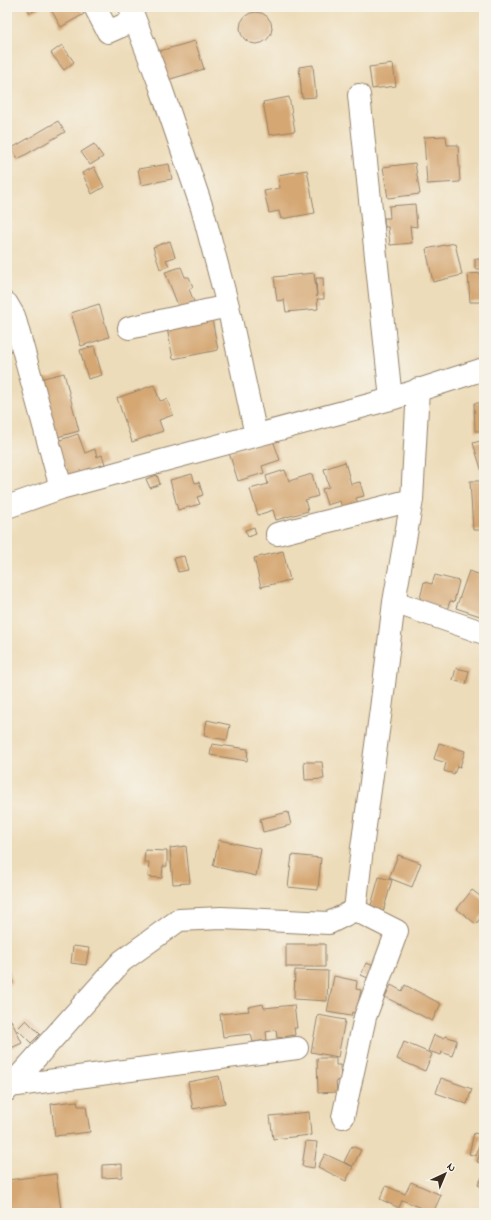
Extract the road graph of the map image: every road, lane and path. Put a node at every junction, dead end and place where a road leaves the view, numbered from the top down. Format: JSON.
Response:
{"nodes":[{"id":1,"x":95,"y":7,"type":"edge"},
{"id":2,"x":132,"y":13,"type":"edge"},
{"id":3,"x":359,"y":95,"type":"dead end"},
{"id":4,"x":7,"y":304,"type":"edge"},
{"id":5,"x":228,"y":306,"type":"junction"},
{"id":6,"x":129,"y":328,"type":"dead end"},
{"id":7,"x":484,"y":369,"type":"edge"},
{"id":8,"x":418,"y":389,"type":"junction"},
{"id":9,"x":391,"y":399,"type":"junction"},
{"id":10,"x":256,"y":435,"type":"junction"},
{"id":11,"x":60,"y":488,"type":"junction"},
{"id":12,"x":412,"y":500,"type":"junction"},
{"id":13,"x":7,"y":507,"type":"edge"},
{"id":14,"x":277,"y":534,"type":"dead end"},
{"id":15,"x":394,"y":602,"type":"junction"},
{"id":16,"x":484,"y":633,"type":"edge"},
{"id":17,"x":355,"y":910,"type":"junction"},
{"id":18,"x":297,"y":1048,"type":"dead end"},
{"id":19,"x":8,"y":1088,"type":"edge"},
{"id":20,"x":343,"y":1117,"type":"dead end"}],
"edges":[{"from":1,"to":2,"type":"street"},
{"from":2,"to":5,"type":"street"},
{"from":3,"to":9,"type":"street"},
{"from":4,"to":11,"type":"street"},
{"from":5,"to":6,"type":"street"},
{"from":5,"to":10,"type":"street"},
{"from":7,"to":8,"type":"street"},
{"from":8,"to":9,"type":"street"},
{"from":8,"to":12,"type":"street"},
{"from":9,"to":10,"type":"street"},
{"from":10,"to":11,"type":"street"},
{"from":11,"to":13,"type":"street"},
{"from":12,"to":14,"type":"street"},
{"from":12,"to":15,"type":"street"},
{"from":15,"to":16,"type":"street"},
{"from":15,"to":17,"type":"street"},
{"from":17,"to":19,"type":"street"},
{"from":17,"to":20,"type":"street"},
{"from":18,"to":19,"type":"street"}]}
